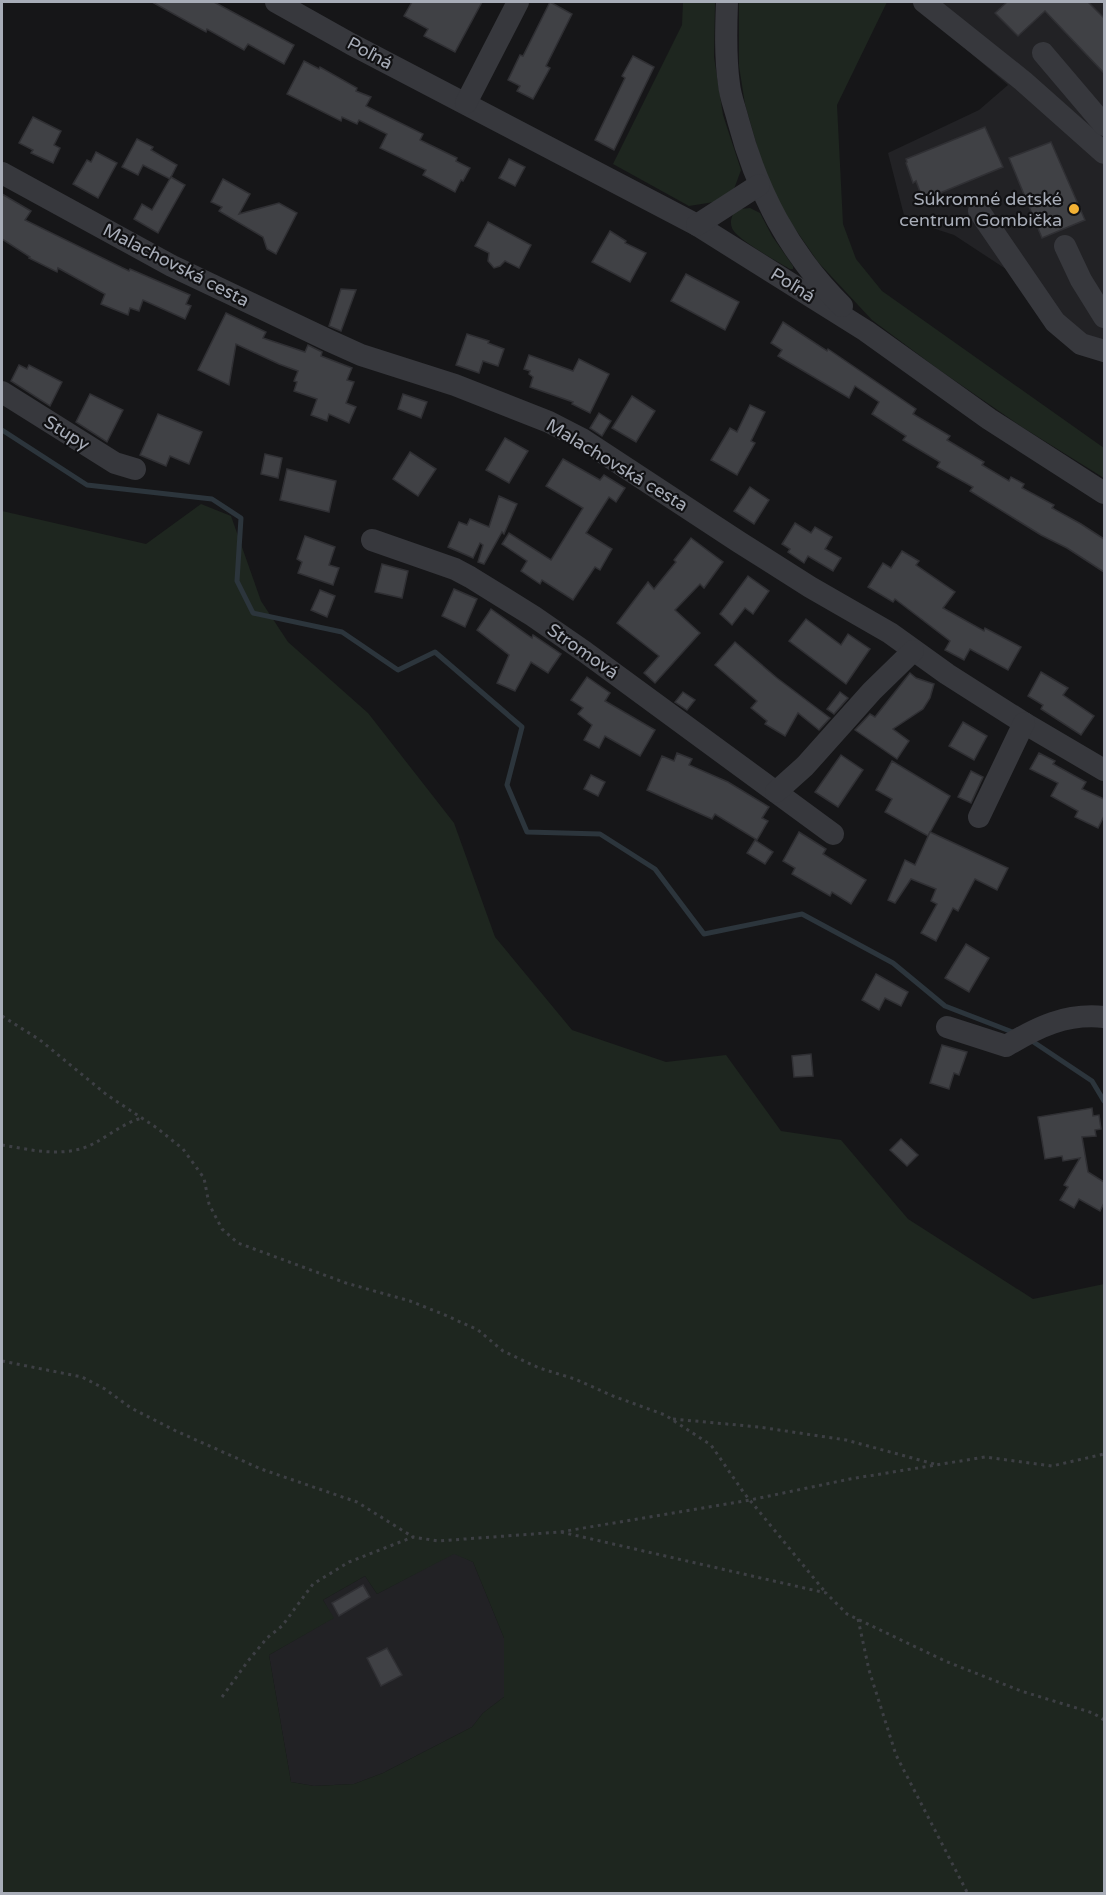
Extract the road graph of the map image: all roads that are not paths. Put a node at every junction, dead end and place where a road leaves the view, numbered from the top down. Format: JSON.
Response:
{"nodes":[{"id":1,"x":276,"y":2,"type":"edge"},
{"id":2,"x":518,"y":2,"type":"edge"},
{"id":3,"x":727,"y":2,"type":"edge"},
{"id":4,"x":924,"y":2,"type":"edge"},
{"id":5,"x":1043,"y":53,"type":"dead end"},
{"id":6,"x":466,"y":103,"type":"junction"},
{"id":7,"x":1104,"y":125,"type":"edge"},
{"id":8,"x":1104,"y":153,"type":"edge"},
{"id":9,"x":2,"y":175,"type":"edge"},
{"id":10,"x":759,"y":185,"type":"junction"},
{"id":11,"x":979,"y":211,"type":"dead end"},
{"id":12,"x":697,"y":225,"type":"junction"},
{"id":13,"x":1065,"y":246,"type":"dead end"},
{"id":14,"x":1104,"y":317,"type":"edge"},
{"id":15,"x":866,"y":331,"type":"junction"},
{"id":16,"x":1104,"y":351,"type":"edge"},
{"id":17,"x":2,"y":392,"type":"edge"},
{"id":18,"x":135,"y":469,"type":"dead end"},
{"id":19,"x":1104,"y":493,"type":"edge"},
{"id":20,"x":372,"y":540,"type":"dead end"},
{"id":21,"x":913,"y":651,"type":"junction"},
{"id":22,"x":1024,"y":723,"type":"junction"},
{"id":23,"x":1104,"y":770,"type":"edge"},
{"id":24,"x":776,"y":792,"type":"junction"},
{"id":25,"x":979,"y":817,"type":"dead end"},
{"id":26,"x":833,"y":834,"type":"dead end"},
{"id":27,"x":1104,"y":1017,"type":"edge"},
{"id":28,"x":947,"y":1027,"type":"dead end"}],
"edges":[{"from":1,"to":6,"type":"street","name":"Poľná"},
{"from":2,"to":6,"type":"street"},
{"from":3,"to":10,"type":"street"},
{"from":4,"to":8,"type":"street"},
{"from":5,"to":7,"type":"street"},
{"from":6,"to":12,"type":"street","name":"Poľná"},
{"from":9,"to":21,"type":"street","name":"Malachovská cesta"},
{"from":10,"to":12,"type":"street"},
{"from":10,"to":15,"type":"street"},
{"from":11,"to":16,"type":"street"},
{"from":12,"to":15,"type":"street","name":"Poľná"},
{"from":13,"to":14,"type":"street"},
{"from":15,"to":19,"type":"street","name":"Poľná"},
{"from":17,"to":18,"type":"street","name":"Stupy"},
{"from":20,"to":24,"type":"street","name":"Stromová"},
{"from":21,"to":22,"type":"street","name":"Malachovská cesta"},
{"from":21,"to":24,"type":"street"},
{"from":22,"to":23,"type":"street","name":"Malachovská cesta"},
{"from":22,"to":25,"type":"street"},
{"from":24,"to":26,"type":"street","name":"Stromová"},
{"from":27,"to":28,"type":"street"}]}
